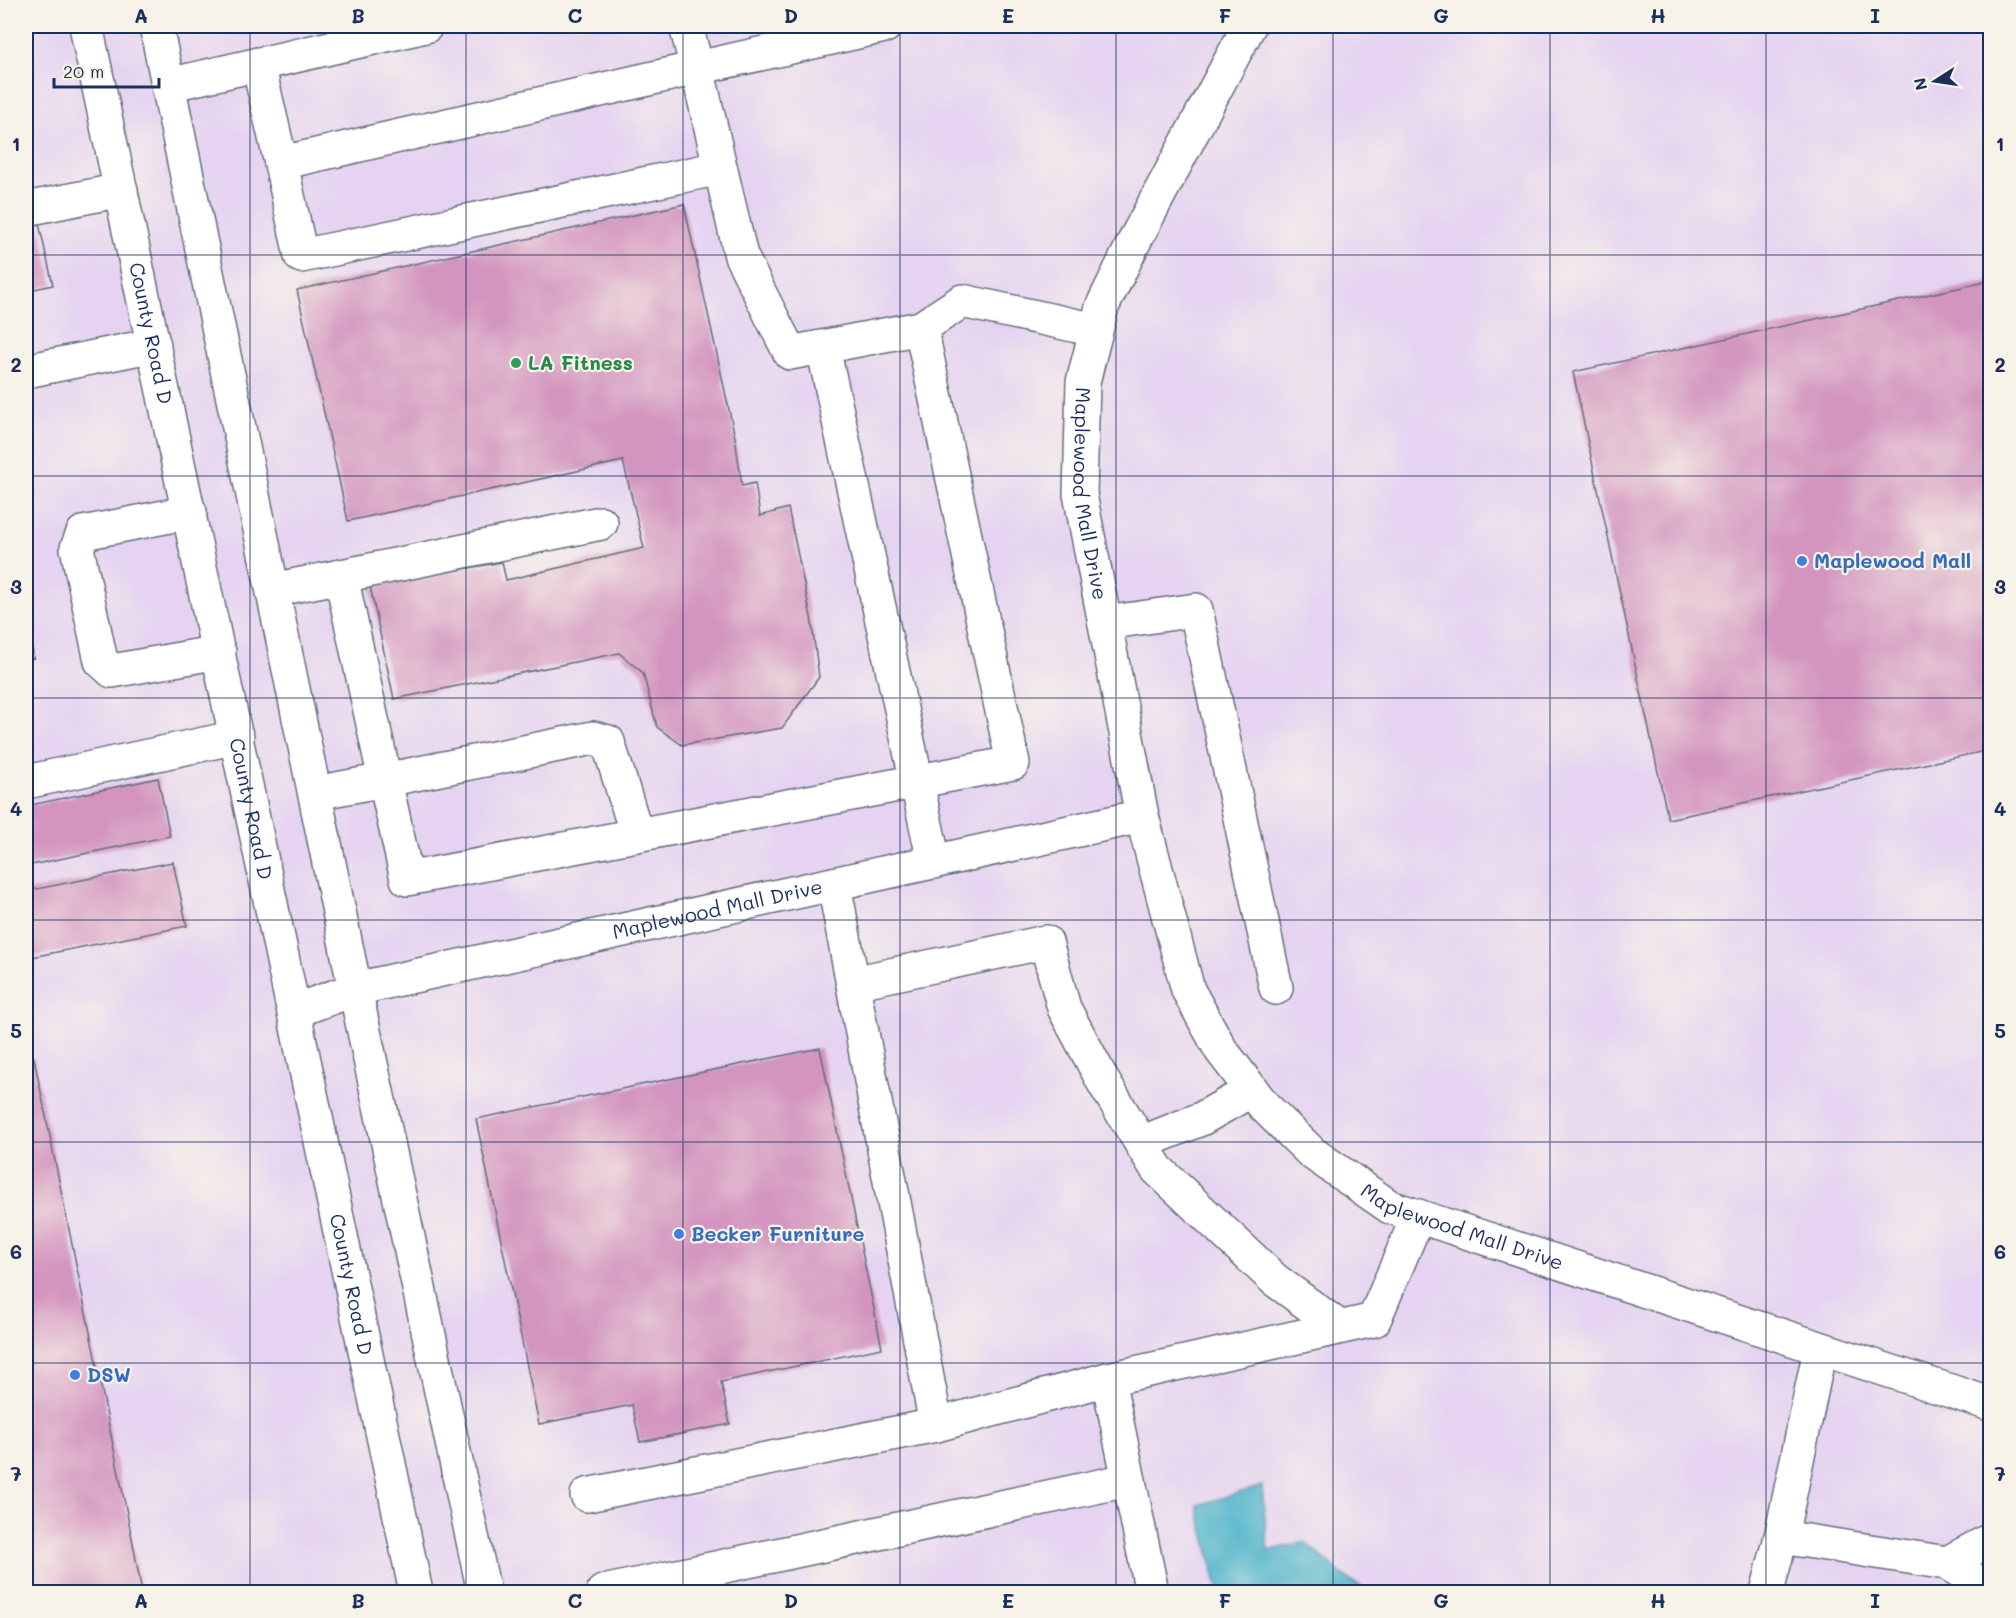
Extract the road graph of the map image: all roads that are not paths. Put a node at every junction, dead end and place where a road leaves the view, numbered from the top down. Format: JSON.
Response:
{"nodes":[{"id":1,"x":86,"y":26,"type":"edge"},
{"id":2,"x":156,"y":26,"type":"edge"},
{"id":3,"x":426,"y":26,"type":"edge"},
{"id":4,"x":686,"y":26,"type":"edge"},
{"id":5,"x":885,"y":26,"type":"edge"},
{"id":6,"x":1249,"y":26,"type":"edge"},
{"id":7,"x":258,"y":64,"type":"junction"},
{"id":8,"x":697,"y":68,"type":"junction"},
{"id":9,"x":168,"y":85,"type":"junction"},
{"id":10,"x":281,"y":163,"type":"junction"},
{"id":11,"x":720,"y":168,"type":"junction"},
{"id":12,"x":121,"y":190,"type":"junction"},
{"id":13,"x":26,"y":209,"type":"edge"},
{"id":14,"x":921,"y":328,"type":"junction"},
{"id":15,"x":1096,"y":330,"type":"junction"},
{"id":16,"x":154,"y":345,"type":"junction"},
{"id":17,"x":823,"y":347,"type":"junction"},
{"id":18,"x":26,"y":371,"type":"edge"},
{"id":19,"x":190,"y":512,"type":"junction"},
{"id":20,"x":601,"y":523,"type":"dead end"},
{"id":21,"x":340,"y":576,"type":"junction"},
{"id":22,"x":273,"y":590,"type":"junction"},
{"id":23,"x":1105,"y":623,"type":"junction"},
{"id":24,"x":219,"y":652,"type":"junction"},
{"id":25,"x":237,"y":737,"type":"junction"},
{"id":26,"x":385,"y":780,"type":"junction"},
{"id":27,"x":916,"y":781,"type":"junction"},
{"id":28,"x":26,"y":782,"type":"edge"},
{"id":29,"x":315,"y":793,"type":"junction"},
{"id":30,"x":1142,"y":816,"type":"junction"},
{"id":31,"x":637,"y":835,"type":"junction"},
{"id":32,"x":934,"y":862,"type":"junction"},
{"id":33,"x":834,"y":884,"type":"junction"},
{"id":34,"x":853,"y":983,"type":"junction"},
{"id":35,"x":1276,"y":988,"type":"dead end"},
{"id":36,"x":355,"y":989,"type":"junction"},
{"id":37,"x":295,"y":1011,"type":"junction"},
{"id":38,"x":1252,"y":1090,"type":"junction"},
{"id":39,"x":1141,"y":1143,"type":"junction"},
{"id":40,"x":1418,"y":1216,"type":"junction"},
{"id":41,"x":1338,"y":1326,"type":"junction"},
{"id":42,"x":1820,"y":1349,"type":"junction"},
{"id":43,"x":1108,"y":1379,"type":"junction"},
{"id":44,"x":1990,"y":1404,"type":"edge"},
{"id":45,"x":936,"y":1425,"type":"junction"},
{"id":46,"x":1128,"y":1480,"type":"junction"},
{"id":47,"x":587,"y":1495,"type":"dead end"},
{"id":48,"x":1781,"y":1537,"type":"junction"},
{"id":49,"x":1990,"y":1540,"type":"edge"},
{"id":50,"x":1947,"y":1563,"type":"junction"},
{"id":51,"x":1990,"y":1583,"type":"edge"},
{"id":52,"x":416,"y":1593,"type":"edge"},
{"id":53,"x":484,"y":1593,"type":"edge"},
{"id":54,"x":603,"y":1593,"type":"edge"},
{"id":55,"x":1152,"y":1593,"type":"edge"},
{"id":56,"x":1767,"y":1593,"type":"edge"}],
"edges":[{"from":1,"to":12,"type":"street","name":"County Road D"},
{"from":2,"to":9,"type":"street"},
{"from":3,"to":7,"type":"street"},
{"from":4,"to":8,"type":"street"},
{"from":5,"to":8,"type":"street"},
{"from":6,"to":15,"type":"street","name":"Maplewood Mall Drive"},
{"from":7,"to":9,"type":"street"},
{"from":7,"to":10,"type":"street"},
{"from":8,"to":10,"type":"street"},
{"from":8,"to":11,"type":"street"},
{"from":9,"to":22,"type":"street"},
{"from":10,"to":11,"type":"street"},
{"from":11,"to":17,"type":"street"},
{"from":12,"to":13,"type":"street"},
{"from":12,"to":16,"type":"street","name":"County Road D"},
{"from":14,"to":15,"type":"street"},
{"from":14,"to":17,"type":"street"},
{"from":14,"to":27,"type":"street"},
{"from":15,"to":23,"type":"street","name":"Maplewood Mall Drive"},
{"from":16,"to":18,"type":"street"},
{"from":16,"to":19,"type":"street","name":"County Road D"},
{"from":17,"to":27,"type":"street"},
{"from":19,"to":24,"type":"street","name":"County Road D"},
{"from":19,"to":24,"type":"street"},
{"from":20,"to":21,"type":"street"},
{"from":21,"to":22,"type":"street"},
{"from":21,"to":26,"type":"street"},
{"from":22,"to":29,"type":"street"},
{"from":23,"to":30,"type":"street","name":"Maplewood Mall Drive"},
{"from":23,"to":35,"type":"street"},
{"from":24,"to":25,"type":"street","name":"County Road D"},
{"from":25,"to":28,"type":"street"},
{"from":25,"to":37,"type":"street","name":"County Road D"},
{"from":26,"to":29,"type":"street"},
{"from":26,"to":31,"type":"street"},
{"from":26,"to":31,"type":"street"},
{"from":27,"to":31,"type":"street"},
{"from":27,"to":32,"type":"street"},
{"from":29,"to":36,"type":"street"},
{"from":30,"to":32,"type":"street","name":"Maplewood Mall Drive"},
{"from":30,"to":38,"type":"street","name":"Maplewood Mall Drive"},
{"from":32,"to":33,"type":"street","name":"Maplewood Mall Drive"},
{"from":33,"to":34,"type":"street"},
{"from":33,"to":36,"type":"street","name":"Maplewood Mall Drive"},
{"from":34,"to":39,"type":"street"},
{"from":34,"to":45,"type":"street"},
{"from":36,"to":37,"type":"street","name":"Maplewood Mall Drive"},
{"from":36,"to":53,"type":"street"},
{"from":37,"to":52,"type":"street","name":"County Road D"},
{"from":38,"to":39,"type":"street"},
{"from":38,"to":40,"type":"street","name":"Maplewood Mall Drive"},
{"from":39,"to":41,"type":"street"},
{"from":40,"to":41,"type":"street"},
{"from":40,"to":42,"type":"street","name":"Maplewood Mall Drive"},
{"from":41,"to":43,"type":"street"},
{"from":42,"to":44,"type":"street","name":"Maplewood Mall Drive"},
{"from":42,"to":48,"type":"street"},
{"from":43,"to":45,"type":"street"},
{"from":43,"to":46,"type":"street"},
{"from":45,"to":47,"type":"street"},
{"from":46,"to":54,"type":"street"},
{"from":46,"to":55,"type":"street"},
{"from":48,"to":50,"type":"street"},
{"from":48,"to":56,"type":"street"},
{"from":49,"to":50,"type":"street"},
{"from":50,"to":51,"type":"street"}]}
